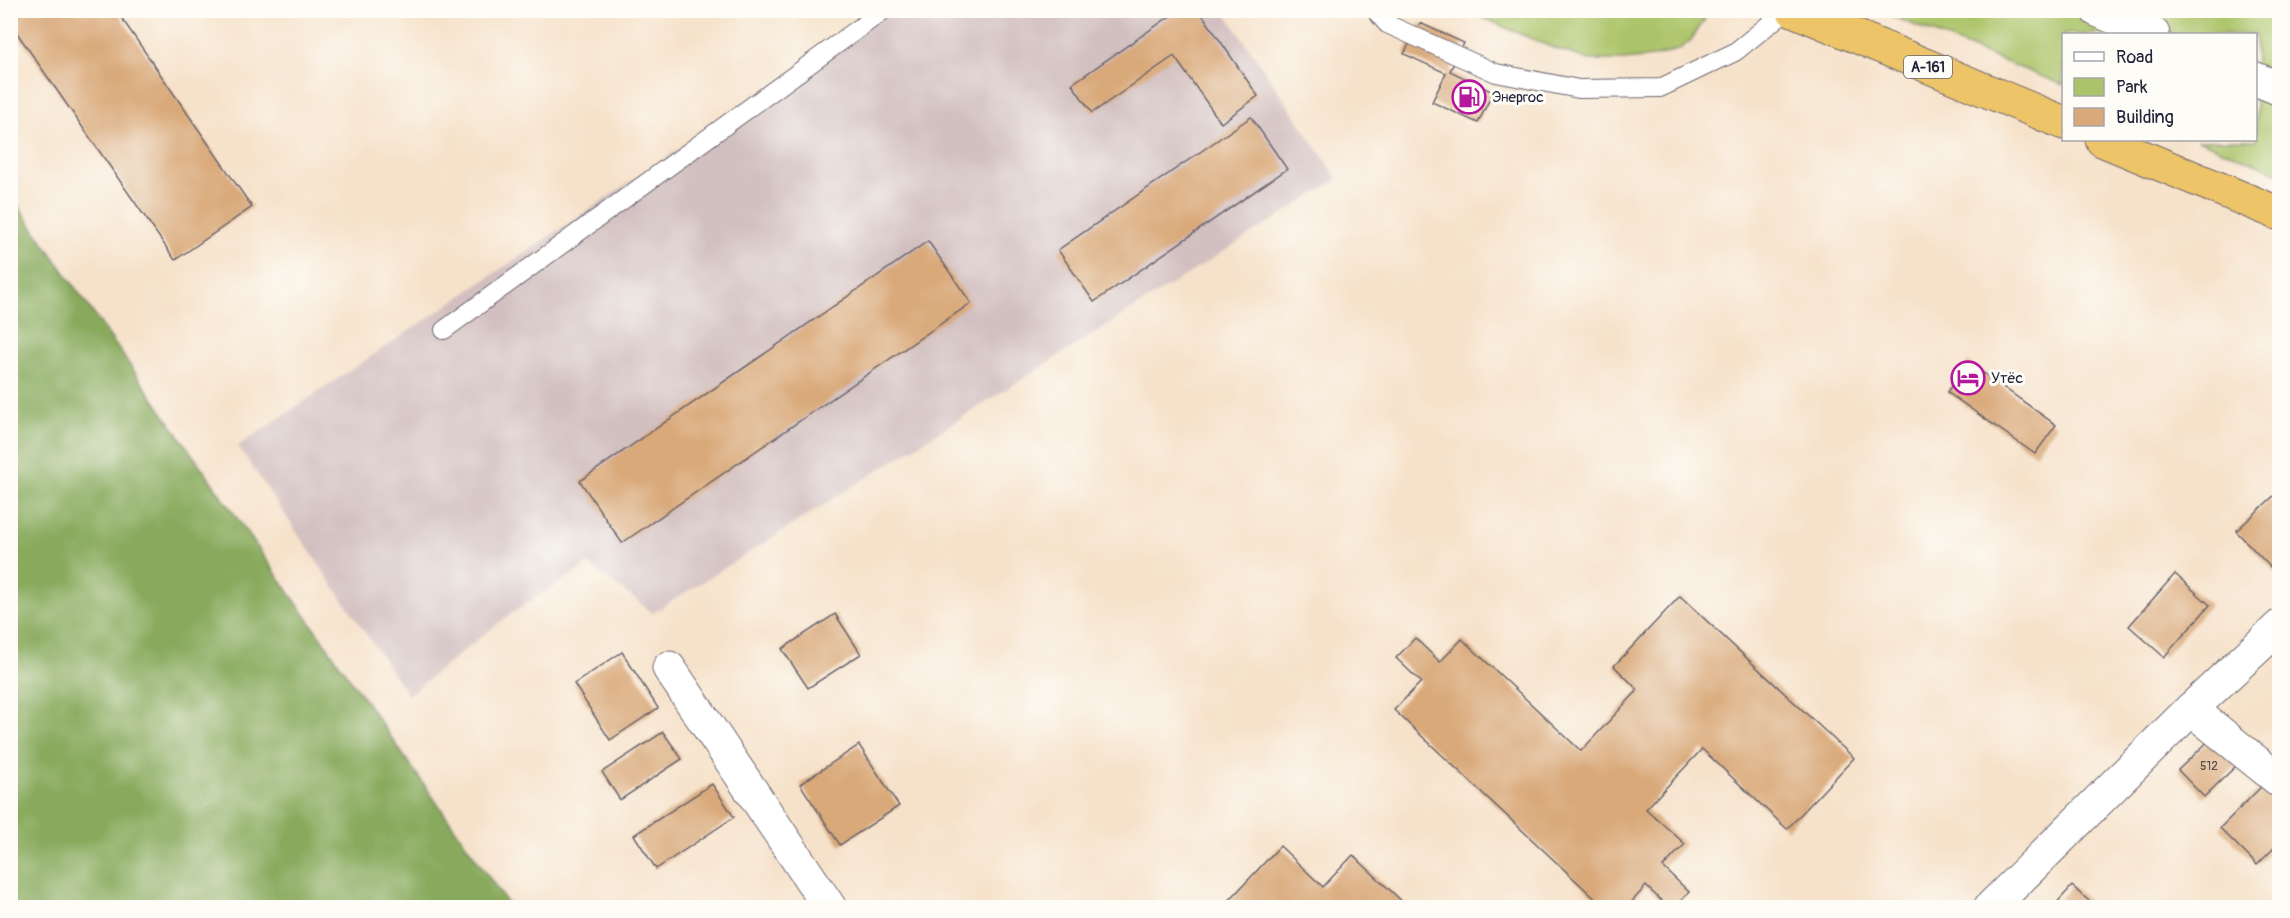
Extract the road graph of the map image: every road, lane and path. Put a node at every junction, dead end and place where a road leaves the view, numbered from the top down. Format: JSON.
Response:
{"nodes":[{"id":1,"x":884,"y":10,"type":"edge"},
{"id":2,"x":1375,"y":10,"type":"edge"},
{"id":3,"x":1787,"y":10,"type":"edge"},
{"id":4,"x":1793,"y":10,"type":"edge"},
{"id":5,"x":2097,"y":10,"type":"edge"},
{"id":6,"x":2151,"y":33,"type":"edge"},
{"id":7,"x":2257,"y":79,"type":"edge"},
{"id":8,"x":2280,"y":89,"type":"edge"},
{"id":9,"x":2062,"y":122,"type":"edge"},
{"id":10,"x":2104,"y":141,"type":"edge"},
{"id":11,"x":2280,"y":214,"type":"edge"},
{"id":12,"x":444,"y":330,"type":"dead end"},
{"id":13,"x":2280,"y":626,"type":"edge"},
{"id":14,"x":669,"y":668,"type":"dead end"},
{"id":15,"x":2191,"y":709,"type":"junction"},
{"id":16,"x":2280,"y":781,"type":"edge"},
{"id":17,"x":830,"y":908,"type":"edge"},
{"id":18,"x":1990,"y":908,"type":"edge"}],
"edges":[{"from":1,"to":12,"type":"lane"},
{"from":2,"to":3,"type":"lane"},
{"from":4,"to":9,"type":"highway","number":"А-161"},
{"from":5,"to":6,"type":"street"},
{"from":7,"to":8,"type":"street"},
{"from":10,"to":11,"type":"highway"},
{"from":13,"to":15,"type":"street"},
{"from":14,"to":17,"type":"street"},
{"from":15,"to":16,"type":"street"},
{"from":15,"to":18,"type":"street"}]}
